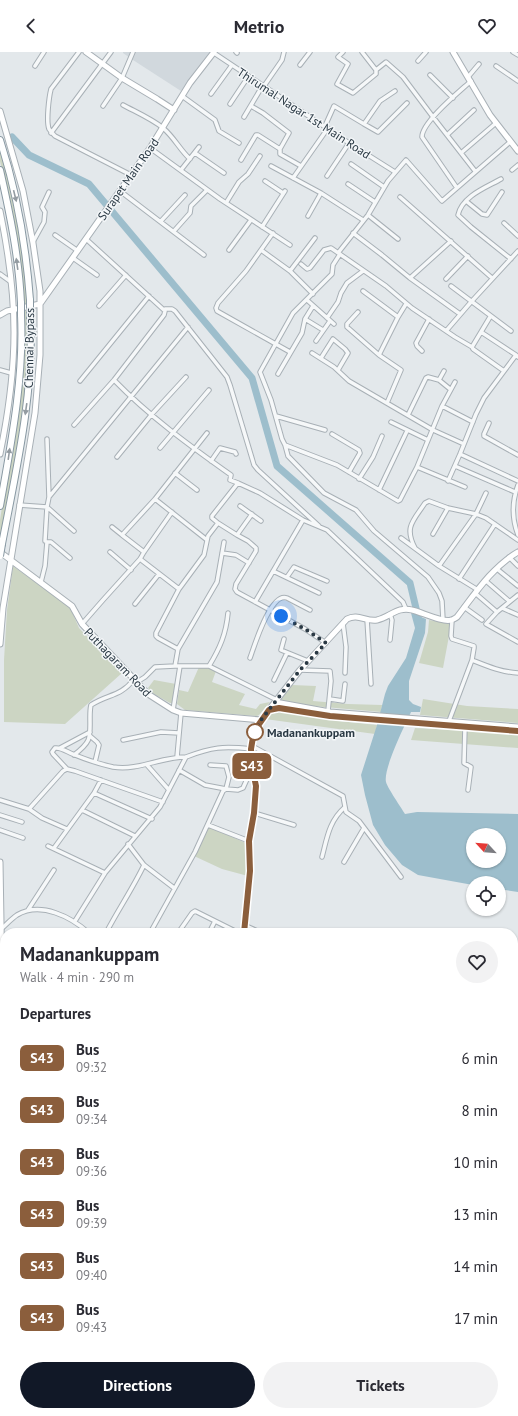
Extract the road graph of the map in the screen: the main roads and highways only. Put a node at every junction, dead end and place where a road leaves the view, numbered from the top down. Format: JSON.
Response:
{"nodes":[{"id":1,"x":0,"y":140,"type":"edge"},
{"id":2,"x":0,"y":170,"type":"edge"},
{"id":3,"x":0,"y":506,"type":"edge"},
{"id":4,"x":0,"y":556,"type":"edge"}],
"edges":[{"from":1,"to":4,"type":"highway","name":"Chennai Bypass","one_way":true,"bridge":true},
{"from":3,"to":2,"type":"highway","name":"Chennai Bypass","one_way":true,"bridge":true}]}
